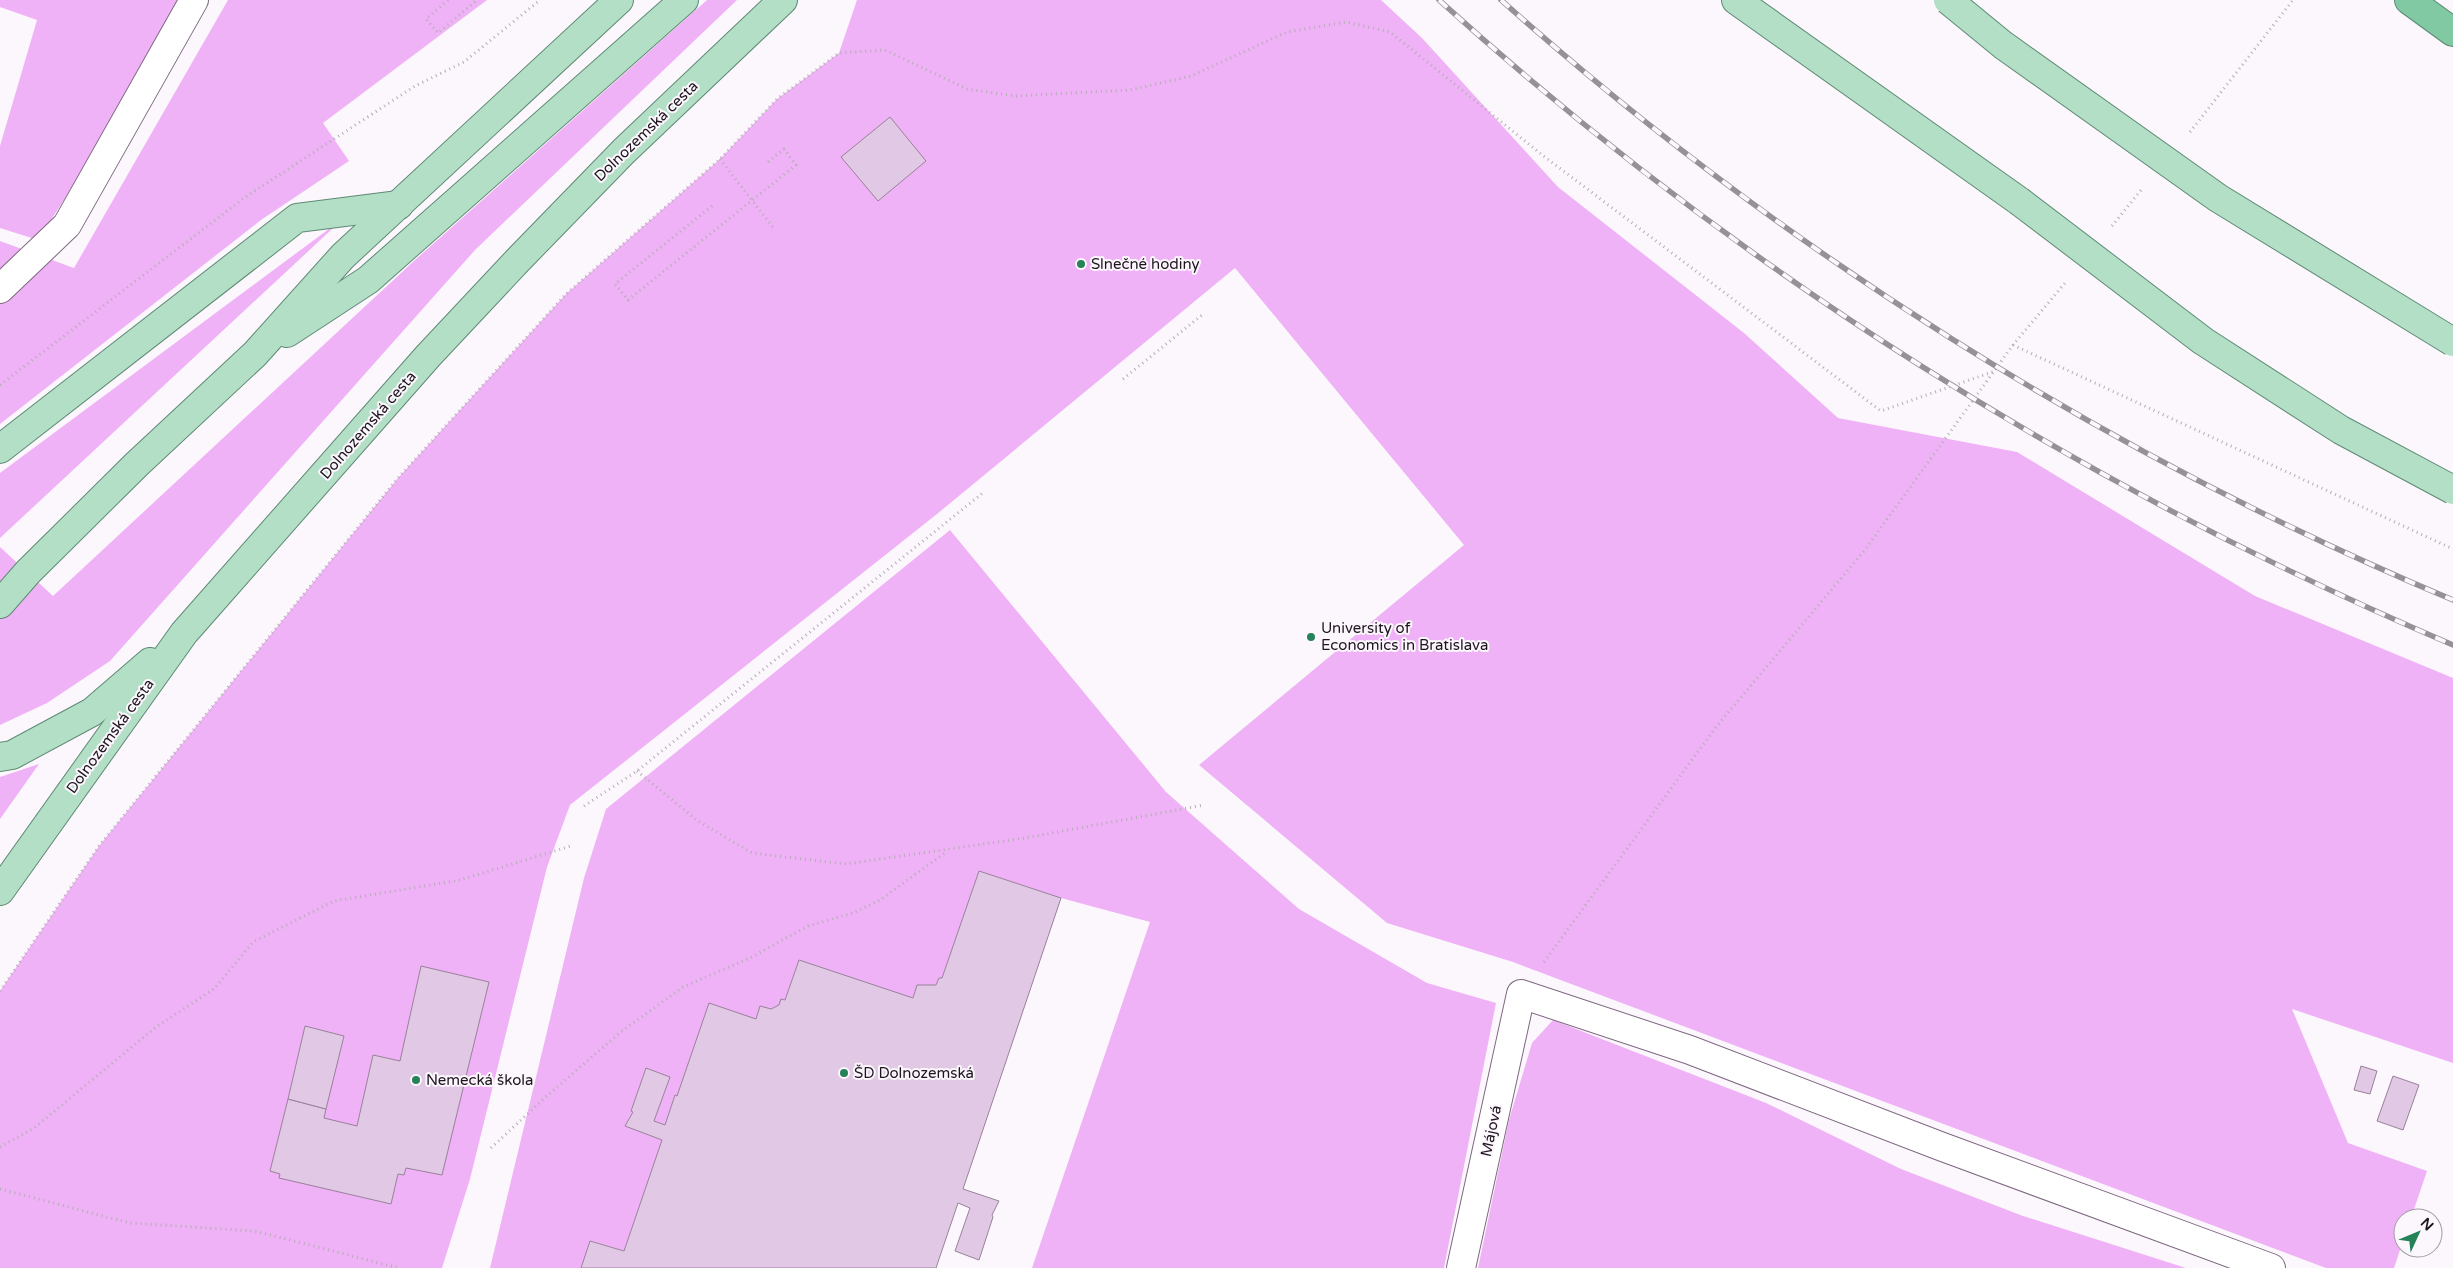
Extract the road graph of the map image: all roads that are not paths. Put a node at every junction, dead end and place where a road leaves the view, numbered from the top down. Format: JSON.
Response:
{"nodes":[{"id":1,"x":194,"y":0,"type":"edge"},
{"id":2,"x":619,"y":0,"type":"edge"},
{"id":3,"x":684,"y":0,"type":"edge"},
{"id":4,"x":783,"y":0,"type":"edge"},
{"id":5,"x":1736,"y":0,"type":"edge"},
{"id":6,"x":1948,"y":0,"type":"edge"},
{"id":7,"x":2409,"y":0,"type":"edge"},
{"id":8,"x":2453,"y":32,"type":"edge"},
{"id":9,"x":399,"y":204,"type":"junction"},
{"id":10,"x":0,"y":289,"type":"edge"},
{"id":11,"x":2453,"y":342,"type":"edge"},
{"id":12,"x":255,"y":354,"type":"junction"},
{"id":13,"x":0,"y":449,"type":"edge"},
{"id":14,"x":2453,"y":490,"type":"edge"},
{"id":15,"x":0,"y":604,"type":"edge"},
{"id":16,"x":184,"y":634,"type":"junction"},
{"id":17,"x":0,"y":758,"type":"edge"},
{"id":18,"x":0,"y":891,"type":"edge"},
{"id":19,"x":1461,"y":1268,"type":"edge"},
{"id":20,"x":2271,"y":1268,"type":"edge"}],
"edges":[{"from":1,"to":10,"type":"street"},
{"from":2,"to":9,"type":"main road"},
{"from":3,"to":12,"type":"main road"},
{"from":4,"to":16,"type":"main road","name":"Dolnozemská cesta"},
{"from":5,"to":14,"type":"main road","bridge":true},
{"from":6,"to":11,"type":"main road","bridge":true},
{"from":7,"to":8,"type":"highway"},
{"from":9,"to":12,"type":"main road"},
{"from":9,"to":13,"type":"main road"},
{"from":12,"to":15,"type":"main road"},
{"from":16,"to":17,"type":"main road"},
{"from":16,"to":18,"type":"main road","name":"Dolnozemská cesta"},
{"from":19,"to":20,"type":"street","name":"Májová"}]}
